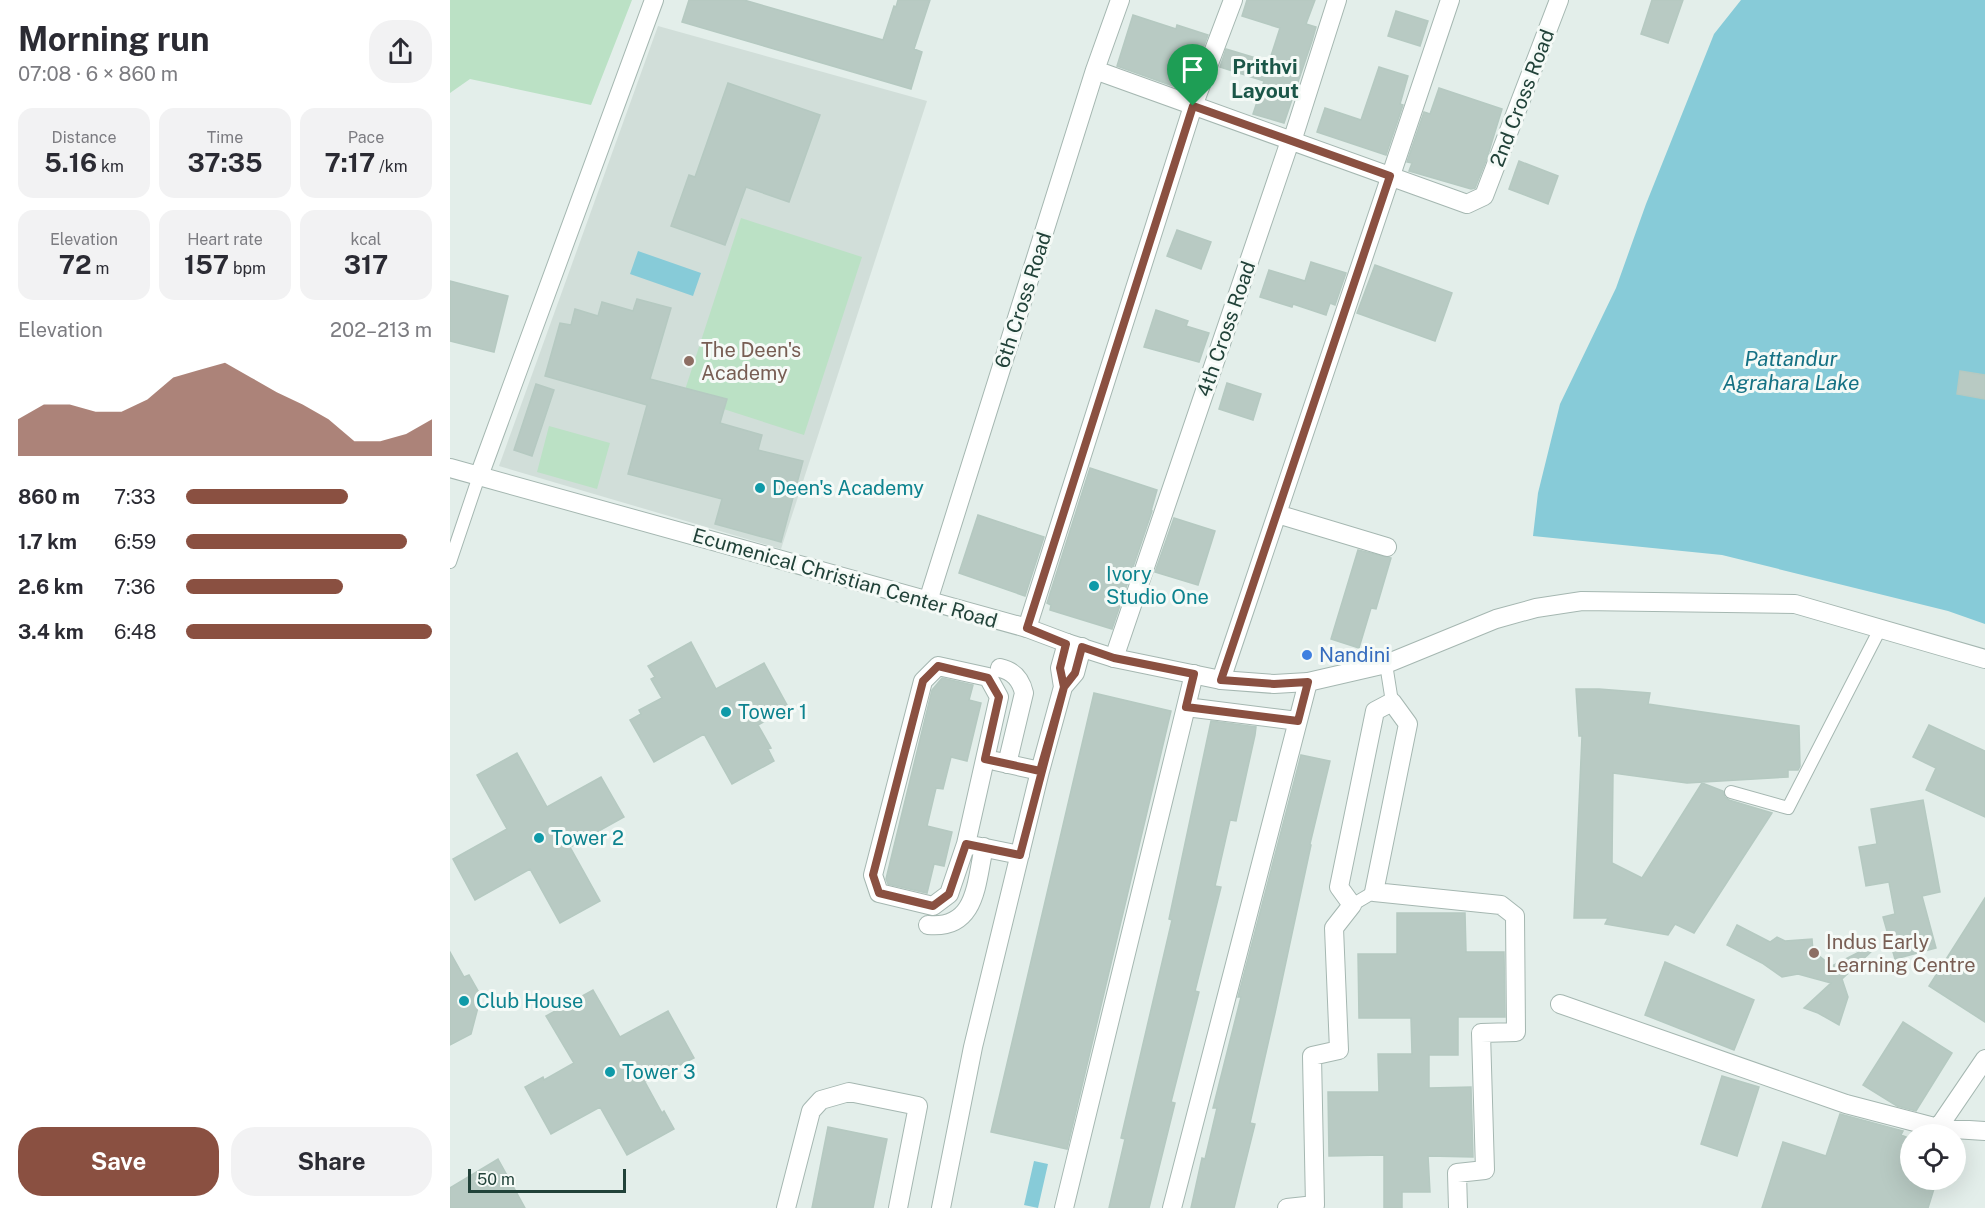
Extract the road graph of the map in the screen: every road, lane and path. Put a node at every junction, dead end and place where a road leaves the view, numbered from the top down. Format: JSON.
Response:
{"nodes":[{"id":1,"x":654,"y":0,"type":"edge"},
{"id":2,"x":1120,"y":0,"type":"edge"},
{"id":3,"x":1233,"y":0,"type":"edge"},
{"id":4,"x":1337,"y":0,"type":"edge"},
{"id":5,"x":1450,"y":0,"type":"edge"},
{"id":6,"x":1559,"y":0,"type":"edge"},
{"id":7,"x":1095,"y":70,"type":"junction"},
{"id":8,"x":1193,"y":106,"type":"junction"},
{"id":9,"x":1290,"y":141,"type":"junction"},
{"id":10,"x":1390,"y":176,"type":"junction"},
{"id":11,"x":450,"y":468,"type":"edge"},
{"id":12,"x":479,"y":476,"type":"junction"},
{"id":13,"x":1277,"y":514,"type":"junction"},
{"id":14,"x":1387,"y":547,"type":"dead end"},
{"id":15,"x":450,"y":562,"type":"edge"},
{"id":16,"x":928,"y":601,"type":"junction"},
{"id":17,"x":1027,"y":628,"type":"junction"},
{"id":18,"x":1880,"y":629,"type":"junction"},
{"id":19,"x":1074,"y":645,"type":"junction"},
{"id":20,"x":1114,"y":658,"type":"junction"},
{"id":21,"x":1985,"y":659,"type":"edge"},
{"id":22,"x":1386,"y":664,"type":"junction"},
{"id":23,"x":1000,"y":668,"type":"dead end"},
{"id":24,"x":1194,"y":674,"type":"junction"},
{"id":25,"x":1221,"y":680,"type":"junction"},
{"id":26,"x":1308,"y":682,"type":"junction"},
{"id":27,"x":1392,"y":702,"type":"junction"},
{"id":28,"x":1186,"y":707,"type":"junction"},
{"id":29,"x":1298,"y":721,"type":"junction"},
{"id":30,"x":985,"y":759,"type":"junction"},
{"id":31,"x":1007,"y":764,"type":"junction"},
{"id":32,"x":1040,"y":771,"type":"junction"},
{"id":33,"x":1731,"y":792,"type":"dead end"},
{"id":34,"x":975,"y":846,"type":"junction"},
{"id":35,"x":1020,"y":855,"type":"junction"},
{"id":36,"x":1374,"y":892,"type":"junction"},
{"id":37,"x":1352,"y":905,"type":"junction"},
{"id":38,"x":928,"y":925,"type":"dead end"},
{"id":39,"x":1560,"y":1004,"type":"dead end"},
{"id":40,"x":1985,"y":1059,"type":"edge"},
{"id":41,"x":869,"y":1086,"type":"dead end"},
{"id":42,"x":918,"y":1106,"type":"junction"},
{"id":43,"x":1923,"y":1124,"type":"edge"},
{"id":44,"x":1941,"y":1124,"type":"edge"},
{"id":45,"x":1966,"y":1130,"type":"edge"},
{"id":46,"x":1985,"y":1131,"type":"edge"},
{"id":47,"x":786,"y":1208,"type":"edge"},
{"id":48,"x":898,"y":1208,"type":"edge"},
{"id":49,"x":941,"y":1208,"type":"edge"},
{"id":50,"x":1064,"y":1208,"type":"edge"},
{"id":51,"x":1172,"y":1208,"type":"edge"},
{"id":52,"x":1287,"y":1208,"type":"edge"},
{"id":53,"x":1458,"y":1208,"type":"edge"}],
"edges":[{"from":1,"to":12,"type":"street"},
{"from":2,"to":7,"type":"street","name":"6th Cross Road"},
{"from":3,"to":8,"type":"street"},
{"from":4,"to":9,"type":"street","name":"4th Cross Road"},
{"from":5,"to":10,"type":"street"},
{"from":6,"to":10,"type":"street","name":"2nd Cross Road"},
{"from":7,"to":8,"type":"street"},
{"from":7,"to":16,"type":"street","name":"6th Cross Road"},
{"from":8,"to":9,"type":"street"},
{"from":8,"to":17,"type":"street"},
{"from":9,"to":10,"type":"street"},
{"from":9,"to":20,"type":"street","name":"4th Cross Road"},
{"from":10,"to":13,"type":"street"},
{"from":11,"to":12,"type":"street","name":"Ecumenical Christian Center Road"},
{"from":12,"to":15,"type":"lane"},
{"from":12,"to":16,"type":"street","name":"Ecumenical Christian Center Road"},
{"from":13,"to":14,"type":"street"},
{"from":13,"to":25,"type":"street"},
{"from":16,"to":17,"type":"street","name":"Ecumenical Christian Center Road"},
{"from":17,"to":19,"type":"street","name":"Ecumenical Christian Center Road"},
{"from":18,"to":21,"type":"street","name":"Ecumenical Christian Center Road"},
{"from":18,"to":22,"type":"street","name":"Ecumenical Christian Center Road"},
{"from":18,"to":33,"type":"lane"},
{"from":19,"to":20,"type":"street","name":"Ecumenical Christian Center Road"},
{"from":19,"to":32,"type":"street"},
{"from":20,"to":24,"type":"street","name":"Ecumenical Christian Center Road"},
{"from":22,"to":26,"type":"street","name":"Ecumenical Christian Center Road"},
{"from":22,"to":27,"type":"lane"},
{"from":23,"to":31,"type":"street"},
{"from":24,"to":25,"type":"street","name":"Ecumenical Christian Center Road"},
{"from":24,"to":28,"type":"street"},
{"from":25,"to":26,"type":"street","name":"Ecumenical Christian Center Road"},
{"from":26,"to":29,"type":"street"},
{"from":27,"to":36,"type":"street"},
{"from":27,"to":37,"type":"street"},
{"from":28,"to":29,"type":"street"},
{"from":28,"to":50,"type":"street"},
{"from":29,"to":51,"type":"street"},
{"from":30,"to":31,"type":"street"},
{"from":30,"to":34,"type":"street"},
{"from":30,"to":34,"type":"street"},
{"from":31,"to":32,"type":"street"},
{"from":32,"to":35,"type":"street"},
{"from":34,"to":35,"type":"street"},
{"from":34,"to":38,"type":"street"},
{"from":35,"to":49,"type":"street"},
{"from":36,"to":37,"type":"lane"},
{"from":36,"to":53,"type":"street"},
{"from":37,"to":52,"type":"street"},
{"from":39,"to":43,"type":"street"},
{"from":40,"to":44,"type":"street"},
{"from":41,"to":42,"type":"street"},
{"from":42,"to":47,"type":"street"},
{"from":42,"to":48,"type":"street"},
{"from":45,"to":46,"type":"street"}]}
